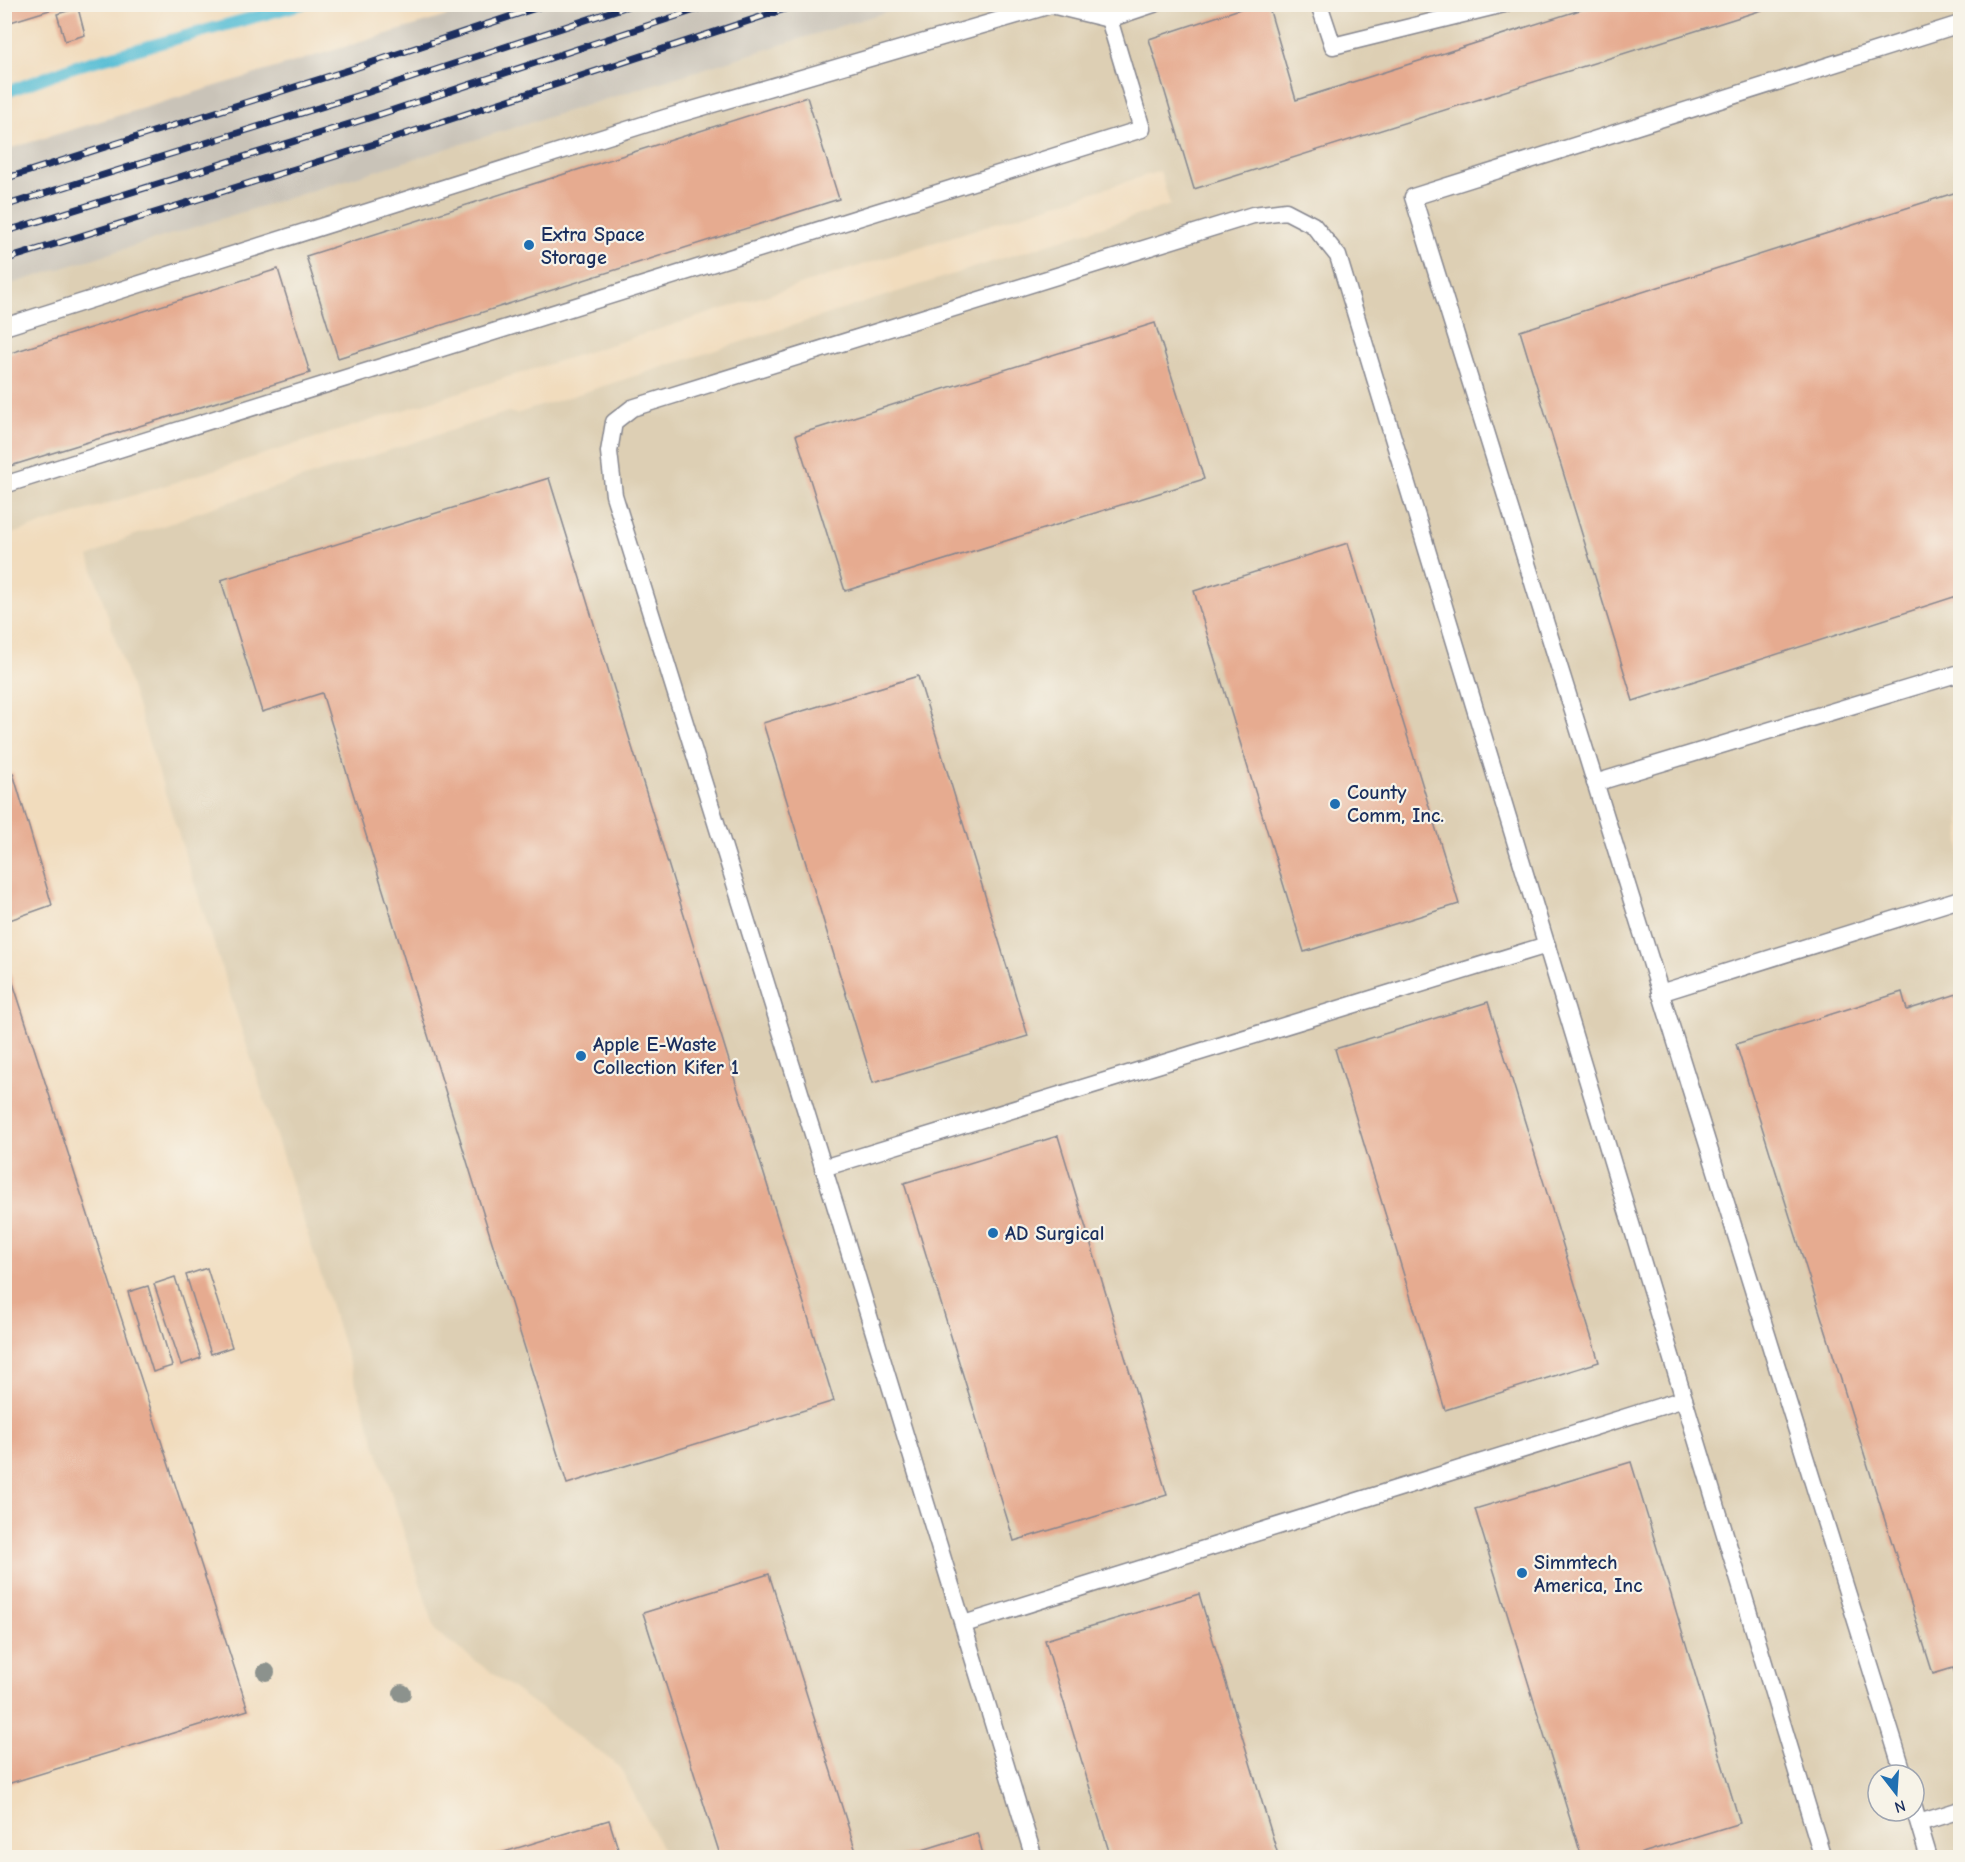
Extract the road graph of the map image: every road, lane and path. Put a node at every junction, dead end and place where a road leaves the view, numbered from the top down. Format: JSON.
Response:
{"nodes":[{"id":1,"x":1154,"y":4,"type":"edge"},
{"id":2,"x":1319,"y":4,"type":"edge"},
{"id":3,"x":1504,"y":4,"type":"edge"},
{"id":4,"x":1109,"y":19,"type":"junction"},
{"id":5,"x":1960,"y":24,"type":"edge"},
{"id":6,"x":4,"y":327,"type":"edge"},
{"id":7,"x":4,"y":485,"type":"edge"},
{"id":8,"x":1960,"y":673,"type":"edge"},
{"id":9,"x":1595,"y":783,"type":"junction"},
{"id":10,"x":1960,"y":899,"type":"edge"},
{"id":11,"x":1547,"y":945,"type":"junction"},
{"id":12,"x":1660,"y":993,"type":"junction"},
{"id":13,"x":823,"y":1168,"type":"junction"},
{"id":14,"x":1684,"y":1399,"type":"junction"},
{"id":15,"x":964,"y":1624,"type":"junction"},
{"id":16,"x":1900,"y":1763,"type":"edge"},
{"id":17,"x":1960,"y":1810,"type":"edge"},
{"id":18,"x":1926,"y":1815,"type":"edge"},
{"id":19,"x":1918,"y":1823,"type":"edge"},
{"id":20,"x":1034,"y":1857,"type":"edge"},
{"id":21,"x":1823,"y":1857,"type":"edge"},
{"id":22,"x":1929,"y":1857,"type":"edge"}],
"edges":[{"from":1,"to":4,"type":"lane"},
{"from":2,"to":3,"type":"lane"},
{"from":4,"to":6,"type":"lane"},
{"from":4,"to":7,"type":"lane"},
{"from":5,"to":9,"type":"lane"},
{"from":8,"to":9,"type":"lane"},
{"from":9,"to":12,"type":"lane"},
{"from":10,"to":12,"type":"lane"},
{"from":11,"to":13,"type":"lane"},
{"from":11,"to":13,"type":"lane"},
{"from":11,"to":14,"type":"lane"},
{"from":12,"to":16,"type":"lane"},
{"from":13,"to":15,"type":"lane"},
{"from":14,"to":15,"type":"lane"},
{"from":14,"to":21,"type":"lane"},
{"from":15,"to":20,"type":"lane"},
{"from":17,"to":18,"type":"lane"},
{"from":19,"to":22,"type":"lane"}]}
